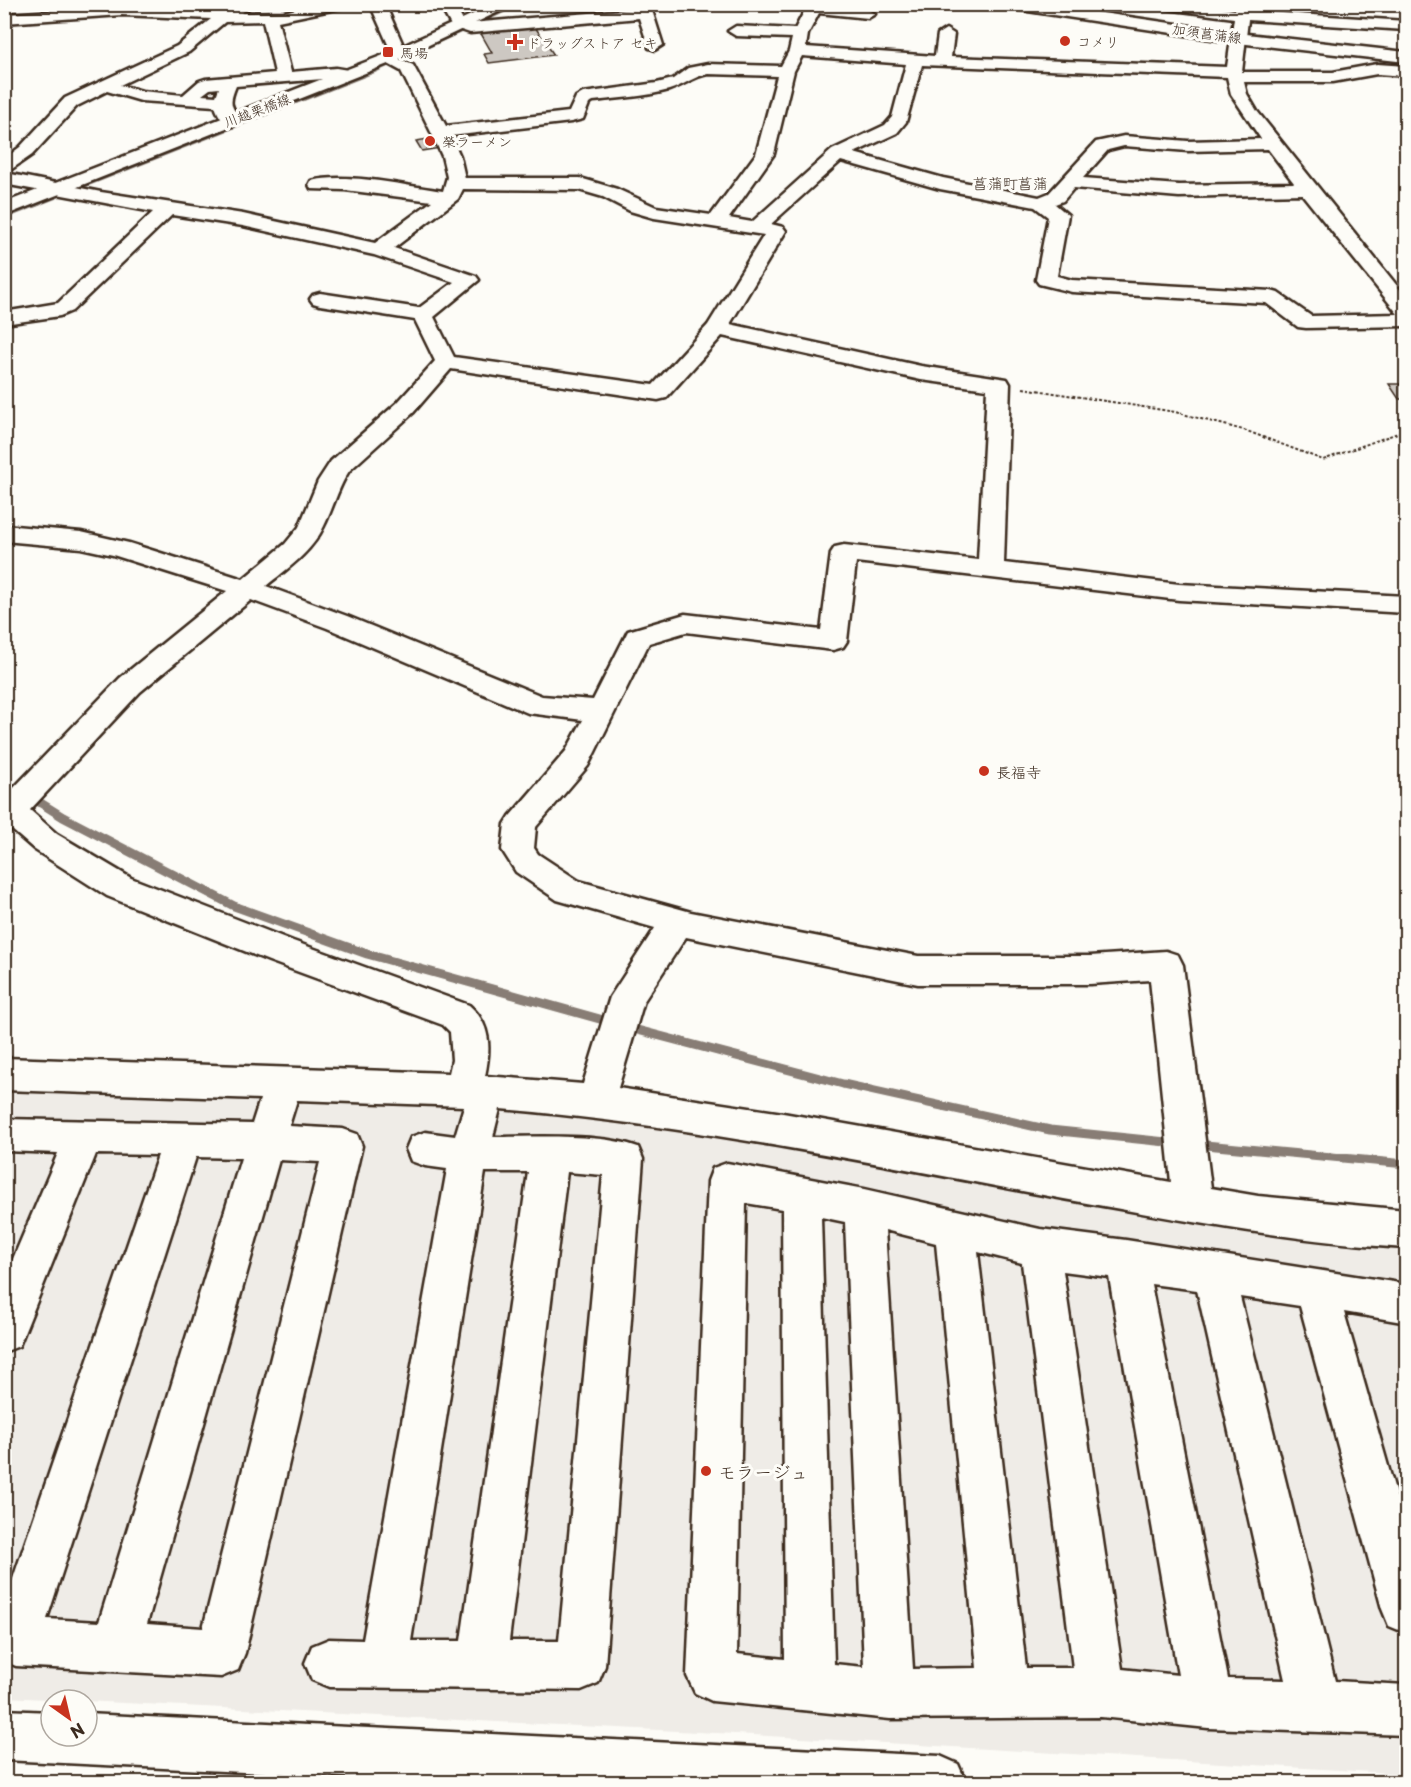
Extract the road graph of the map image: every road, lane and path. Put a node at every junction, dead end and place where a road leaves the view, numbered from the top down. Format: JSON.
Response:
{"nodes":[{"id":1,"x":247,"y":4,"type":"edge"},
{"id":2,"x":341,"y":4,"type":"edge"},
{"id":3,"x":377,"y":4,"type":"edge"},
{"id":4,"x":446,"y":4,"type":"edge"},
{"id":5,"x":508,"y":4,"type":"edge"},
{"id":6,"x":1008,"y":4,"type":"edge"},
{"id":7,"x":1159,"y":4,"type":"edge"},
{"id":8,"x":815,"y":6,"type":"edge"},
{"id":9,"x":172,"y":8,"type":"edge"},
{"id":10,"x":1052,"y":8,"type":"edge"},
{"id":11,"x":643,"y":9,"type":"edge"},
{"id":12,"x":1242,"y":10,"type":"edge"},
{"id":13,"x":868,"y":14,"type":"dead end"},
{"id":14,"x":223,"y":16,"type":"junction"},
{"id":15,"x":268,"y":16,"type":"junction"},
{"id":16,"x":4,"y":19,"type":"edge"},
{"id":17,"x":1407,"y":25,"type":"edge"},
{"id":18,"x":461,"y":27,"type":"junction"},
{"id":19,"x":736,"y":31,"type":"dead end"},
{"id":20,"x":801,"y":34,"type":"junction"},
{"id":21,"x":946,"y":34,"type":"dead end"},
{"id":22,"x":1238,"y":38,"type":"junction"},
{"id":23,"x":655,"y":45,"type":"dead end"},
{"id":24,"x":404,"y":51,"type":"junction"},
{"id":25,"x":797,"y":51,"type":"junction"},
{"id":26,"x":1407,"y":57,"type":"edge"},
{"id":27,"x":387,"y":58,"type":"junction"},
{"id":28,"x":915,"y":60,"type":"junction"},
{"id":29,"x":942,"y":61,"type":"junction"},
{"id":30,"x":786,"y":71,"type":"junction"},
{"id":31,"x":1407,"y":71,"type":"edge"},
{"id":32,"x":348,"y":74,"type":"junction"},
{"id":33,"x":1235,"y":75,"type":"junction"},
{"id":34,"x":284,"y":77,"type":"junction"},
{"id":35,"x":230,"y":82,"type":"junction"},
{"id":36,"x":106,"y":86,"type":"junction"},
{"id":37,"x":187,"y":100,"type":"junction"},
{"id":38,"x":222,"y":101,"type":"junction"},
{"id":39,"x":232,"y":120,"type":"junction"},
{"id":40,"x":440,"y":132,"type":"junction"},
{"id":41,"x":1274,"y":144,"type":"junction"},
{"id":42,"x":838,"y":154,"type":"junction"},
{"id":43,"x":8,"y":162,"type":"edge"},
{"id":44,"x":4,"y":178,"type":"edge"},
{"id":45,"x":1071,"y":182,"type":"junction"},
{"id":46,"x":318,"y":185,"type":"dead end"},
{"id":47,"x":60,"y":188,"type":"junction"},
{"id":48,"x":1307,"y":188,"type":"junction"},
{"id":49,"x":452,"y":190,"type":"junction"},
{"id":50,"x":1041,"y":203,"type":"junction"},
{"id":51,"x":168,"y":208,"type":"junction"},
{"id":52,"x":4,"y":210,"type":"edge"},
{"id":53,"x":716,"y":222,"type":"junction"},
{"id":54,"x":756,"y":228,"type":"junction"},
{"id":55,"x":379,"y":250,"type":"junction"},
{"id":56,"x":320,"y":299,"type":"dead end"},
{"id":57,"x":4,"y":300,"type":"edge"},
{"id":58,"x":1407,"y":310,"type":"edge"},
{"id":59,"x":28,"y":314,"type":"junction"},
{"id":60,"x":423,"y":315,"type":"junction"},
{"id":61,"x":4,"y":318,"type":"edge"},
{"id":62,"x":1407,"y":320,"type":"edge"},
{"id":63,"x":717,"y":328,"type":"junction"},
{"id":64,"x":446,"y":362,"type":"junction"},
{"id":65,"x":999,"y":384,"type":"junction"},
{"id":66,"x":1407,"y":430,"type":"edge"},
{"id":67,"x":4,"y":533,"type":"edge"},
{"id":68,"x":991,"y":569,"type":"junction"},
{"id":69,"x":248,"y":589,"type":"junction"},
{"id":70,"x":1407,"y":605,"type":"edge"},
{"id":71,"x":602,"y":711,"type":"junction"},
{"id":72,"x":8,"y":811,"type":"edge"},
{"id":73,"x":678,"y":922,"type":"junction"},
{"id":74,"x":4,"y":1074,"type":"edge"},
{"id":75,"x":284,"y":1084,"type":"junction"},
{"id":76,"x":475,"y":1091,"type":"junction"},
{"id":77,"x":596,"y":1101,"type":"junction"},
{"id":78,"x":5,"y":1137,"type":"edge"},
{"id":79,"x":84,"y":1137,"type":"junction"},
{"id":80,"x":183,"y":1139,"type":"junction"},
{"id":81,"x":265,"y":1142,"type":"junction"},
{"id":82,"x":425,"y":1149,"type":"dead end"},
{"id":83,"x":550,"y":1154,"type":"junction"},
{"id":84,"x":469,"y":1155,"type":"junction"},
{"id":85,"x":801,"y":1195,"type":"junction"},
{"id":86,"x":1193,"y":1204,"type":"junction"},
{"id":87,"x":864,"y":1207,"type":"junction"},
{"id":88,"x":955,"y":1228,"type":"junction"},
{"id":89,"x":1407,"y":1229,"type":"edge"},
{"id":90,"x":1040,"y":1248,"type":"junction"},
{"id":91,"x":1126,"y":1259,"type":"junction"},
{"id":92,"x":1214,"y":1274,"type":"junction"},
{"id":93,"x":1316,"y":1287,"type":"junction"},
{"id":94,"x":1405,"y":1307,"type":"edge"},
{"id":95,"x":4,"y":1331,"type":"edge"},
{"id":96,"x":1407,"y":1609,"type":"edge"},
{"id":97,"x":10,"y":1642,"type":"edge"},
{"id":98,"x":116,"y":1647,"type":"junction"},
{"id":99,"x":329,"y":1664,"type":"dead end"},
{"id":100,"x":383,"y":1665,"type":"junction"},
{"id":101,"x":482,"y":1666,"type":"junction"},
{"id":102,"x":810,"y":1686,"type":"junction"},
{"id":103,"x":1004,"y":1691,"type":"junction"},
{"id":104,"x":1101,"y":1692,"type":"junction"},
{"id":105,"x":890,"y":1694,"type":"junction"},
{"id":106,"x":1208,"y":1703,"type":"junction"},
{"id":107,"x":1316,"y":1705,"type":"junction"},
{"id":108,"x":1407,"y":1710,"type":"edge"},
{"id":109,"x":4,"y":1735,"type":"edge"},
{"id":110,"x":940,"y":1782,"type":"edge"}],
"edges":[{"from":1,"to":14,"type":"street"},
{"from":2,"to":15,"type":"street"},
{"from":3,"to":24,"type":"street"},
{"from":4,"to":18,"type":"street"},
{"from":5,"to":18,"type":"street","name":"川越栗橋線"},
{"from":6,"to":10,"type":"street","name":"加須菖蒲線"},
{"from":7,"to":12,"type":"street"},
{"from":8,"to":13,"type":"street"},
{"from":8,"to":20,"type":"street"},
{"from":9,"to":14,"type":"street"},
{"from":9,"to":16,"type":"street"},
{"from":10,"to":22,"type":"street","name":"加須菖蒲線"},
{"from":11,"to":18,"type":"street"},
{"from":11,"to":23,"type":"street"},
{"from":12,"to":17,"type":"street"},
{"from":12,"to":22,"type":"street"},
{"from":14,"to":15,"type":"street"},
{"from":14,"to":36,"type":"street"},
{"from":15,"to":34,"type":"street"},
{"from":18,"to":24,"type":"street","name":"川越栗橋線"},
{"from":19,"to":20,"type":"street"},
{"from":20,"to":25,"type":"street"},
{"from":21,"to":29,"type":"street"},
{"from":22,"to":26,"type":"street","name":"加須菖蒲線"},
{"from":22,"to":33,"type":"street"},
{"from":24,"to":27,"type":"street","name":"川越栗橋線"},
{"from":25,"to":28,"type":"street"},
{"from":25,"to":30,"type":"street"},
{"from":27,"to":32,"type":"street","name":"川越栗橋線"},
{"from":27,"to":40,"type":"street"},
{"from":28,"to":29,"type":"street"},
{"from":28,"to":42,"type":"street"},
{"from":29,"to":33,"type":"street"},
{"from":30,"to":40,"type":"street"},
{"from":30,"to":53,"type":"street"},
{"from":31,"to":33,"type":"street"},
{"from":32,"to":34,"type":"street"},
{"from":32,"to":39,"type":"street","name":"川越栗橋線"},
{"from":33,"to":41,"type":"street"},
{"from":34,"to":35,"type":"street"},
{"from":35,"to":37,"type":"street"},
{"from":35,"to":38,"type":"street"},
{"from":36,"to":37,"type":"street"},
{"from":36,"to":43,"type":"street"},
{"from":37,"to":38,"type":"street"},
{"from":38,"to":39,"type":"street"},
{"from":39,"to":47,"type":"street","name":"川越栗橋線"},
{"from":40,"to":49,"type":"street"},
{"from":41,"to":45,"type":"street"},
{"from":41,"to":48,"type":"street"},
{"from":42,"to":50,"type":"street"},
{"from":42,"to":54,"type":"street"},
{"from":44,"to":47,"type":"street"},
{"from":45,"to":48,"type":"street"},
{"from":45,"to":50,"type":"street"},
{"from":46,"to":49,"type":"street"},
{"from":47,"to":51,"type":"street"},
{"from":47,"to":52,"type":"street","name":"川越栗橋線"},
{"from":48,"to":58,"type":"street"},
{"from":49,"to":53,"type":"street"},
{"from":49,"to":55,"type":"street"},
{"from":50,"to":62,"type":"street"},
{"from":51,"to":55,"type":"street"},
{"from":51,"to":59,"type":"street"},
{"from":53,"to":54,"type":"street"},
{"from":54,"to":63,"type":"street"},
{"from":55,"to":60,"type":"street"},
{"from":56,"to":60,"type":"street"},
{"from":57,"to":59,"type":"street"},
{"from":59,"to":61,"type":"street"},
{"from":60,"to":64,"type":"street"},
{"from":63,"to":64,"type":"street"},
{"from":63,"to":65,"type":"street"},
{"from":64,"to":69,"type":"street"},
{"from":65,"to":66,"type":"path"},
{"from":65,"to":68,"type":"street"},
{"from":67,"to":69,"type":"street"},
{"from":68,"to":70,"type":"street"},
{"from":68,"to":71,"type":"street"},
{"from":69,"to":71,"type":"street"},
{"from":69,"to":72,"type":"street"},
{"from":71,"to":73,"type":"street"},
{"from":72,"to":76,"type":"street"},
{"from":73,"to":77,"type":"street"},
{"from":73,"to":86,"type":"street"},
{"from":74,"to":75,"type":"street"},
{"from":75,"to":76,"type":"street"},
{"from":75,"to":81,"type":"street"},
{"from":76,"to":77,"type":"street"},
{"from":76,"to":84,"type":"street"},
{"from":77,"to":86,"type":"street"},
{"from":78,"to":79,"type":"street"},
{"from":79,"to":80,"type":"street"},
{"from":79,"to":95,"type":"street"},
{"from":80,"to":81,"type":"street"},
{"from":80,"to":97,"type":"street"},
{"from":81,"to":98,"type":"street"},
{"from":81,"to":98,"type":"street"},
{"from":82,"to":84,"type":"street"},
{"from":83,"to":84,"type":"street"},
{"from":83,"to":101,"type":"street"},
{"from":83,"to":101,"type":"street"},
{"from":84,"to":100,"type":"street"},
{"from":85,"to":87,"type":"street"},
{"from":85,"to":102,"type":"street"},
{"from":85,"to":102,"type":"street"},
{"from":86,"to":89,"type":"street"},
{"from":87,"to":88,"type":"street"},
{"from":87,"to":105,"type":"street"},
{"from":88,"to":90,"type":"street"},
{"from":88,"to":103,"type":"street"},
{"from":90,"to":91,"type":"street"},
{"from":90,"to":104,"type":"street"},
{"from":91,"to":92,"type":"street"},
{"from":91,"to":106,"type":"street"},
{"from":92,"to":93,"type":"street"},
{"from":92,"to":107,"type":"street"},
{"from":93,"to":94,"type":"street"},
{"from":93,"to":96,"type":"street"},
{"from":97,"to":98,"type":"street"},
{"from":99,"to":100,"type":"street"},
{"from":100,"to":101,"type":"street"},
{"from":102,"to":105,"type":"street"},
{"from":103,"to":104,"type":"street"},
{"from":103,"to":105,"type":"street"},
{"from":104,"to":106,"type":"street"},
{"from":106,"to":107,"type":"street"},
{"from":107,"to":108,"type":"street"},
{"from":109,"to":110,"type":"street"}]}
